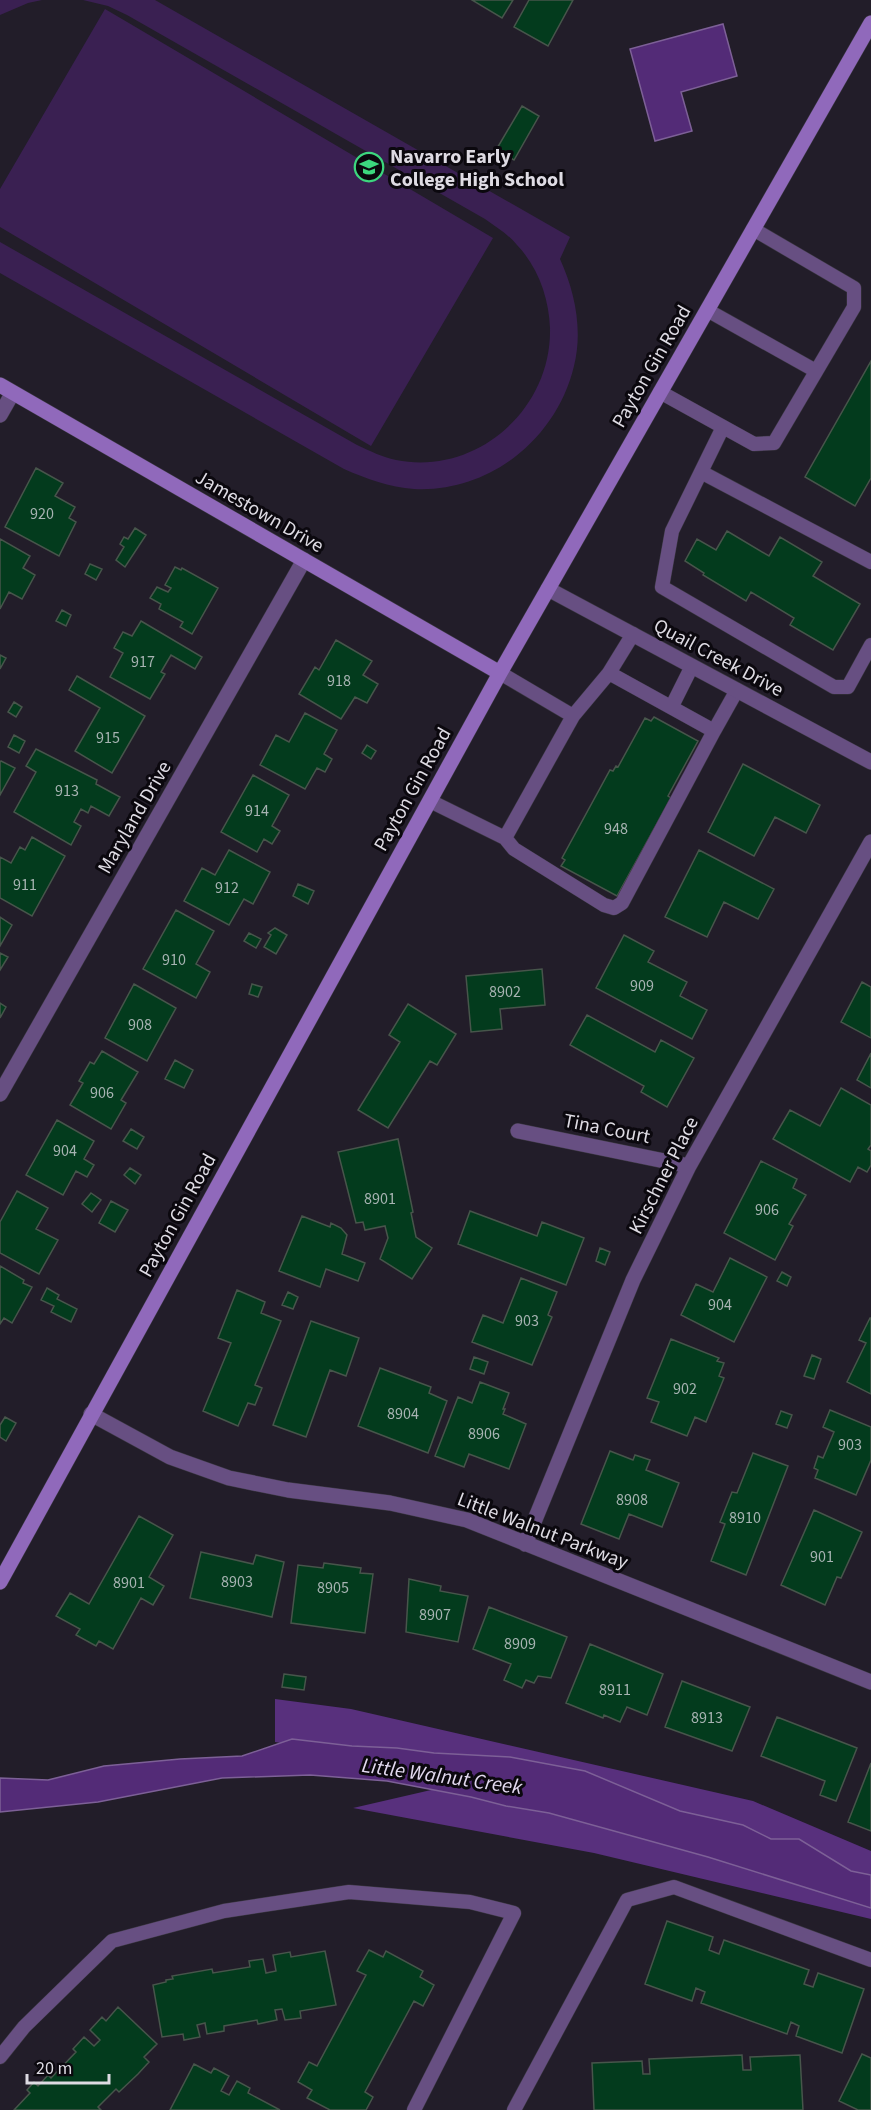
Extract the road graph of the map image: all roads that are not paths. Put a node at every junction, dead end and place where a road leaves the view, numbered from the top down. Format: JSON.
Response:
{"nodes":[{"id":1,"x":871,"y":23,"type":"edge"},
{"id":2,"x":753,"y":229,"type":"junction"},
{"id":3,"x":707,"y":310,"type":"junction"},
{"id":4,"x":816,"y":370,"type":"junction"},
{"id":5,"x":6,"y":389,"type":"edge"},
{"id":6,"x":660,"y":392,"type":"junction"},
{"id":7,"x":0,"y":415,"type":"edge"},
{"id":8,"x":723,"y":427,"type":"junction"},
{"id":9,"x":701,"y":472,"type":"junction"},
{"id":10,"x":304,"y":560,"type":"junction"},
{"id":11,"x":871,"y":562,"type":"edge"},
{"id":12,"x":548,"y":588,"type":"junction"},
{"id":13,"x":633,"y":634,"type":"junction"},
{"id":14,"x":871,"y":645,"type":"edge"},
{"id":15,"x":692,"y":666,"type":"junction"},
{"id":16,"x":500,"y":673,"type":"junction"},
{"id":17,"x":609,"y":673,"type":"junction"},
{"id":18,"x":737,"y":690,"type":"junction"},
{"id":19,"x":672,"y":706,"type":"junction"},
{"id":20,"x":573,"y":716,"type":"junction"},
{"id":21,"x":714,"y":731,"type":"junction"},
{"id":22,"x":871,"y":762,"type":"edge"},
{"id":23,"x":430,"y":801,"type":"junction"},
{"id":24,"x":505,"y":838,"type":"junction"},
{"id":25,"x":871,"y":842,"type":"edge"},
{"id":26,"x":0,"y":1094,"type":"edge"},
{"id":27,"x":518,"y":1131,"type":"dead end"},
{"id":28,"x":689,"y":1166,"type":"junction"},
{"id":29,"x":91,"y":1414,"type":"junction"},
{"id":30,"x":525,"y":1544,"type":"junction"},
{"id":31,"x":0,"y":1582,"type":"edge"},
{"id":32,"x":869,"y":1677,"type":"edge"},
{"id":33,"x":871,"y":1960,"type":"edge"},
{"id":34,"x":0,"y":2057,"type":"edge"},
{"id":35,"x":414,"y":2110,"type":"edge"},
{"id":36,"x":514,"y":2110,"type":"edge"}],
"edges":[{"from":1,"to":2,"type":"street","name":"Payton Gin Road"},
{"from":2,"to":3,"type":"street","name":"Payton Gin Road"},
{"from":2,"to":4,"type":"lane"},
{"from":3,"to":4,"type":"lane"},
{"from":3,"to":6,"type":"street","name":"Payton Gin Road"},
{"from":4,"to":8,"type":"lane"},
{"from":5,"to":7,"type":"street"},
{"from":5,"to":10,"type":"street","name":"Jamestown Drive"},
{"from":6,"to":8,"type":"lane"},
{"from":6,"to":12,"type":"street","name":"Payton Gin Road"},
{"from":8,"to":9,"type":"lane"},
{"from":9,"to":11,"type":"lane"},
{"from":9,"to":14,"type":"lane"},
{"from":10,"to":16,"type":"street","name":"Jamestown Drive"},
{"from":10,"to":26,"type":"street","name":"Maryland Drive"},
{"from":12,"to":13,"type":"street","name":"Quail Creek Drive"},
{"from":12,"to":16,"type":"street","name":"Payton Gin Road"},
{"from":13,"to":15,"type":"street","name":"Quail Creek Drive"},
{"from":13,"to":17,"type":"lane"},
{"from":15,"to":18,"type":"street","name":"Quail Creek Drive"},
{"from":15,"to":19,"type":"lane"},
{"from":16,"to":20,"type":"lane"},
{"from":16,"to":23,"type":"street","name":"Payton Gin Road"},
{"from":17,"to":19,"type":"lane"},
{"from":17,"to":20,"type":"lane"},
{"from":18,"to":21,"type":"lane"},
{"from":18,"to":22,"type":"street","name":"Quail Creek Drive"},
{"from":19,"to":21,"type":"lane"},
{"from":20,"to":24,"type":"lane"},
{"from":21,"to":24,"type":"lane"},
{"from":23,"to":24,"type":"lane"},
{"from":23,"to":29,"type":"street","name":"Payton Gin Road"},
{"from":25,"to":28,"type":"street","name":"Kirschner Place"},
{"from":27,"to":28,"type":"street","name":"Tina Court"},
{"from":28,"to":30,"type":"street","name":"Kirschner Place"},
{"from":29,"to":30,"type":"street","name":"Little Walnut Parkway"},
{"from":29,"to":31,"type":"street","name":"Payton Gin Road"},
{"from":30,"to":32,"type":"street","name":"Little Walnut Parkway"},
{"from":33,"to":36,"type":"lane"},
{"from":34,"to":35,"type":"lane"}]}
